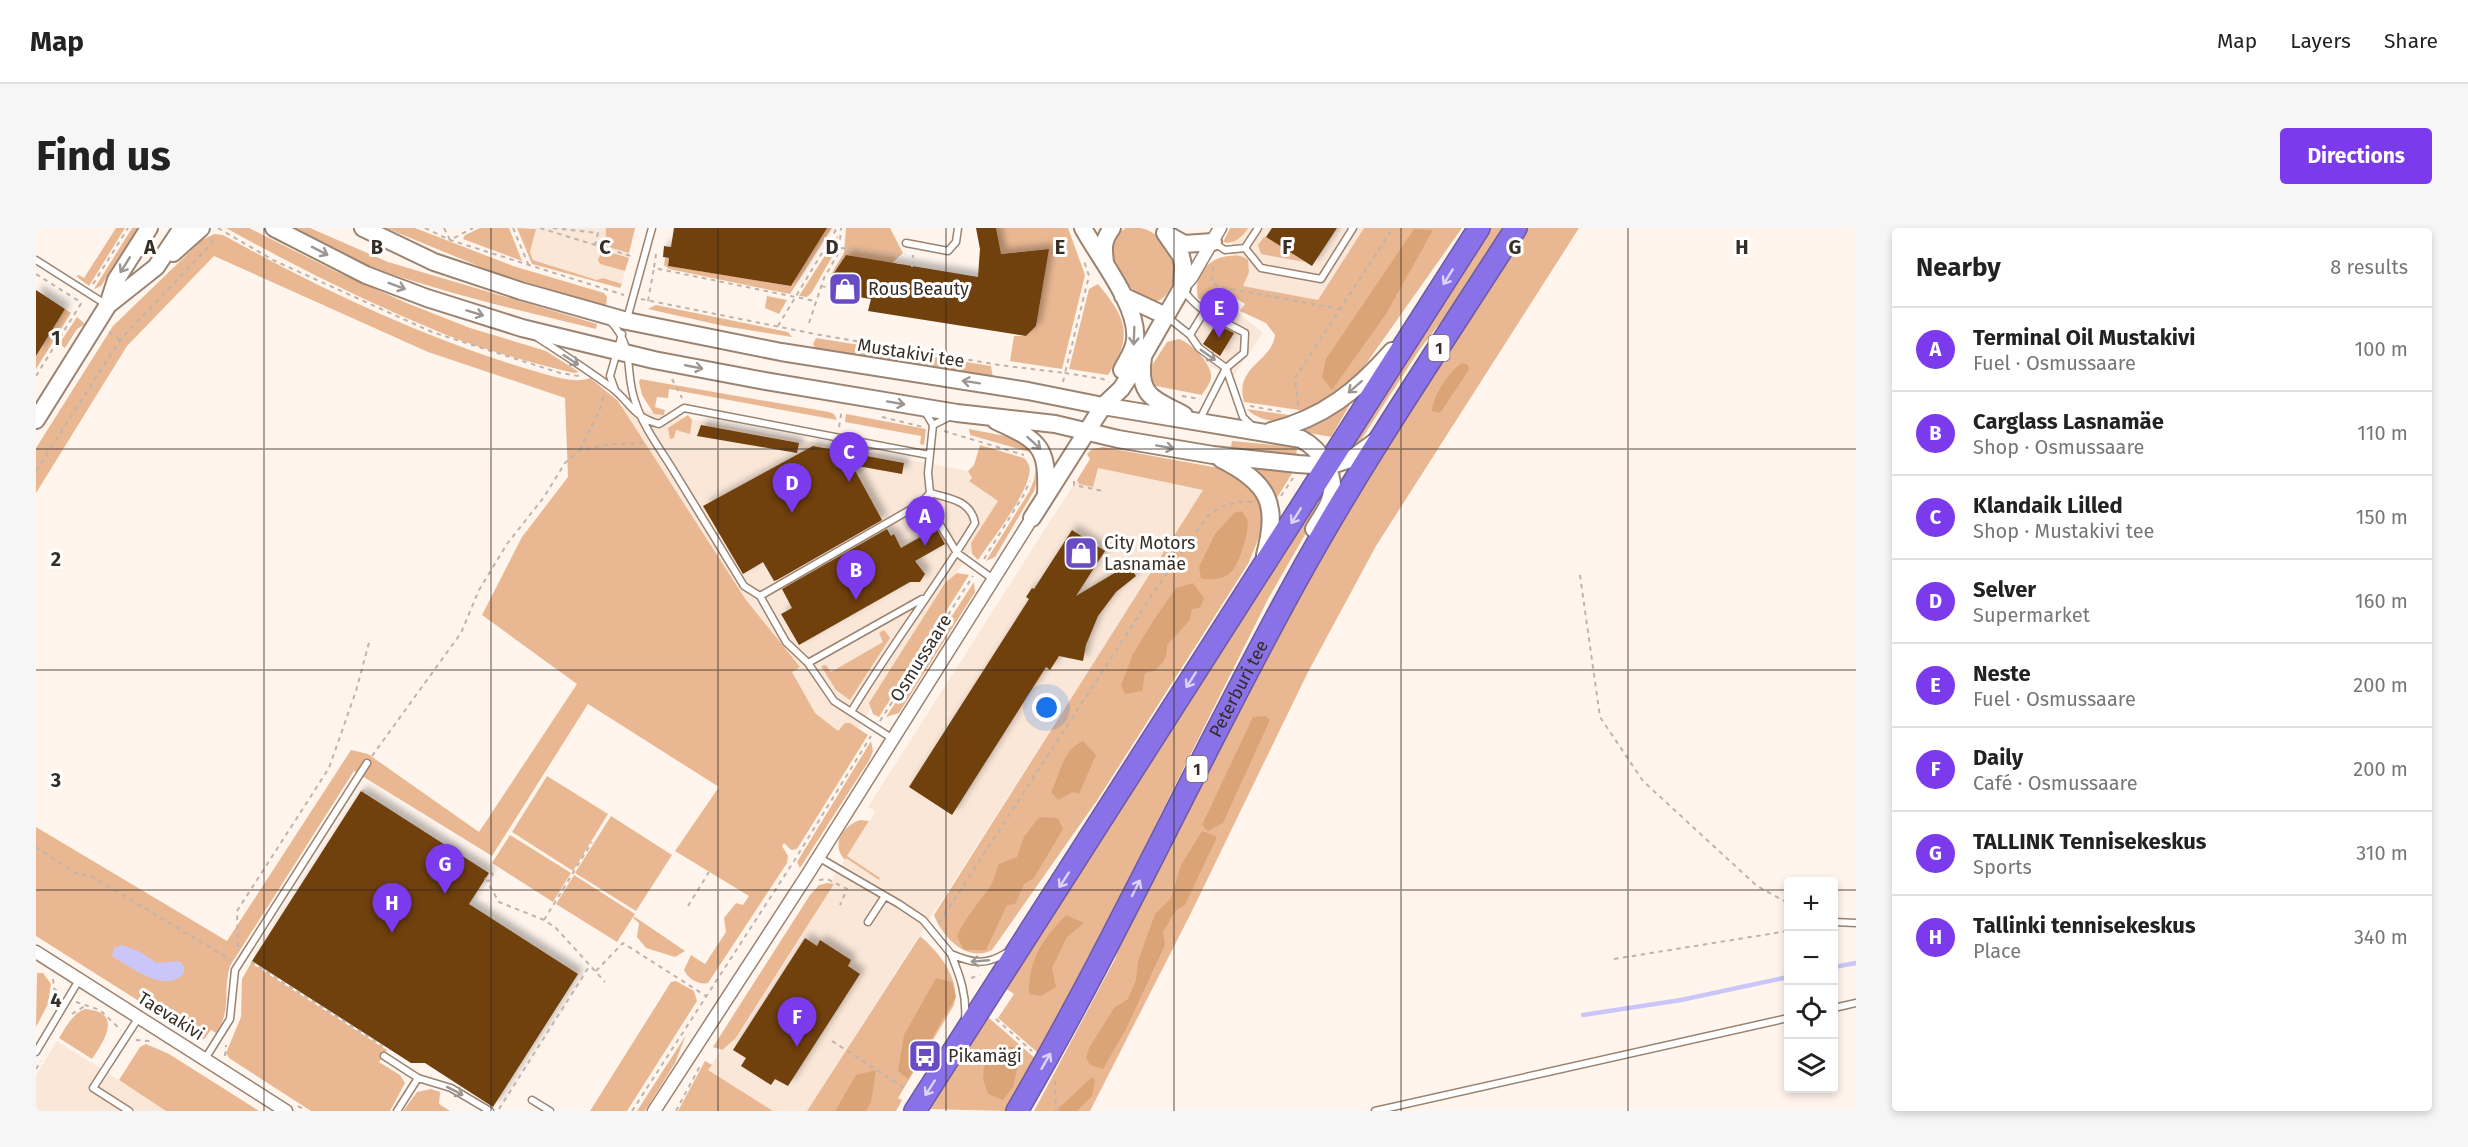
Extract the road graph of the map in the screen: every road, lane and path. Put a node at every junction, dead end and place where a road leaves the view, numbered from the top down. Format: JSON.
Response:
{"nodes":[{"id":1,"x":149,"y":228,"type":"edge"},
{"id":2,"x":182,"y":228,"type":"edge"},
{"id":3,"x":201,"y":228,"type":"edge"},
{"id":4,"x":218,"y":228,"type":"edge"},
{"id":5,"x":274,"y":228,"type":"edge"},
{"id":6,"x":363,"y":228,"type":"edge"},
{"id":7,"x":425,"y":228,"type":"edge"},
{"id":8,"x":444,"y":228,"type":"edge"},
{"id":9,"x":473,"y":228,"type":"edge"},
{"id":10,"x":513,"y":228,"type":"edge"},
{"id":11,"x":540,"y":228,"type":"edge"},
{"id":12,"x":553,"y":228,"type":"edge"},
{"id":13,"x":652,"y":228,"type":"edge"},
{"id":14,"x":837,"y":228,"type":"edge"},
{"id":15,"x":842,"y":228,"type":"edge"},
{"id":16,"x":958,"y":228,"type":"edge"},
{"id":17,"x":1083,"y":228,"type":"edge"},
{"id":18,"x":1112,"y":228,"type":"edge"},
{"id":19,"x":1258,"y":228,"type":"edge"},
{"id":20,"x":1353,"y":228,"type":"edge"},
{"id":21,"x":1393,"y":228,"type":"edge"},
{"id":22,"x":1479,"y":228,"type":"edge"},
{"id":23,"x":1516,"y":228,"type":"edge"},
{"id":24,"x":1161,"y":231,"type":"edge"},
{"id":25,"x":1217,"y":235,"type":"edge"},
{"id":26,"x":450,"y":240,"type":"junction"},
{"id":27,"x":906,"y":243,"type":"dead end"},
{"id":28,"x":595,"y":245,"type":"junction"},
{"id":29,"x":840,"y":248,"type":"junction"},
{"id":30,"x":1245,"y":248,"type":"junction"},
{"id":31,"x":657,"y":251,"type":"dead end"},
{"id":32,"x":914,"y":256,"type":"dead end"},
{"id":33,"x":634,"y":257,"type":"dead end"},
{"id":34,"x":1083,"y":259,"type":"dead end"},
{"id":35,"x":36,"y":260,"type":"edge"},
{"id":36,"x":898,"y":264,"type":"dead end"},
{"id":37,"x":529,"y":266,"type":"junction"},
{"id":38,"x":156,"y":267,"type":"junction"},
{"id":39,"x":912,"y":267,"type":"dead end"},
{"id":40,"x":654,"y":268,"type":"junction"},
{"id":41,"x":1106,"y":268,"type":"junction"},
{"id":42,"x":36,"y":274,"type":"edge"},
{"id":43,"x":821,"y":286,"type":"junction"},
{"id":44,"x":1182,"y":288,"type":"junction"},
{"id":45,"x":840,"y":289,"type":"dead end"},
{"id":46,"x":1123,"y":296,"type":"junction"},
{"id":47,"x":794,"y":297,"type":"junction"},
{"id":48,"x":634,"y":298,"type":"junction"},
{"id":49,"x":648,"y":301,"type":"junction"},
{"id":50,"x":815,"y":301,"type":"junction"},
{"id":51,"x":82,"y":303,"type":"dead end"},
{"id":52,"x":108,"y":305,"type":"junction"},
{"id":53,"x":1340,"y":309,"type":"junction"},
{"id":54,"x":1204,"y":312,"type":"junction"},
{"id":55,"x":1425,"y":315,"type":"junction"},
{"id":56,"x":1166,"y":316,"type":"junction"},
{"id":57,"x":809,"y":323,"type":"dead end"},
{"id":58,"x":778,"y":327,"type":"junction"},
{"id":59,"x":522,"y":328,"type":"junction"},
{"id":60,"x":1190,"y":334,"type":"junction"},
{"id":61,"x":623,"y":340,"type":"junction"},
{"id":62,"x":1143,"y":356,"type":"junction"},
{"id":63,"x":654,"y":360,"type":"junction"},
{"id":64,"x":1226,"y":368,"type":"junction"},
{"id":65,"x":587,"y":370,"type":"junction"},
{"id":66,"x":631,"y":371,"type":"junction"},
{"id":67,"x":1065,"y":373,"type":"junction"},
{"id":68,"x":577,"y":377,"type":"junction"},
{"id":69,"x":672,"y":380,"type":"dead end"},
{"id":70,"x":586,"y":382,"type":"dead end"},
{"id":71,"x":1115,"y":384,"type":"junction"},
{"id":72,"x":615,"y":391,"type":"junction"},
{"id":73,"x":604,"y":393,"type":"dead end"},
{"id":74,"x":1060,"y":398,"type":"junction"},
{"id":75,"x":922,"y":407,"type":"junction"},
{"id":76,"x":688,"y":409,"type":"junction"},
{"id":77,"x":1299,"y":410,"type":"dead end"},
{"id":78,"x":957,"y":412,"type":"junction"},
{"id":79,"x":1103,"y":412,"type":"junction"},
{"id":80,"x":984,"y":415,"type":"junction"},
{"id":81,"x":881,"y":417,"type":"dead end"},
{"id":82,"x":641,"y":418,"type":"junction"},
{"id":83,"x":36,"y":420,"type":"edge"},
{"id":84,"x":1198,"y":422,"type":"junction"},
{"id":85,"x":1055,"y":424,"type":"junction"},
{"id":86,"x":933,"y":427,"type":"junction"},
{"id":87,"x":1087,"y":430,"type":"junction"},
{"id":88,"x":1266,"y":432,"type":"junction"},
{"id":89,"x":1386,"y":432,"type":"junction"},
{"id":90,"x":1118,"y":439,"type":"junction"},
{"id":91,"x":658,"y":445,"type":"junction"},
{"id":92,"x":580,"y":450,"type":"junction"},
{"id":93,"x":1042,"y":452,"type":"junction"},
{"id":94,"x":929,"y":454,"type":"junction"},
{"id":95,"x":1074,"y":454,"type":"junction"},
{"id":96,"x":1212,"y":454,"type":"junction"},
{"id":97,"x":1327,"y":466,"type":"junction"},
{"id":98,"x":36,"y":471,"type":"edge"},
{"id":99,"x":1032,"y":477,"type":"dead end"},
{"id":100,"x":930,"y":493,"type":"junction"},
{"id":101,"x":1046,"y":496,"type":"junction"},
{"id":102,"x":1253,"y":502,"type":"dead end"},
{"id":103,"x":1032,"y":518,"type":"joint"},
{"id":104,"x":957,"y":553,"type":"junction"},
{"id":105,"x":978,"y":568,"type":"junction"},
{"id":106,"x":1260,"y":572,"type":"junction"},
{"id":107,"x":1580,"y":575,"type":"dead end"},
{"id":108,"x":994,"y":579,"type":"junction"},
{"id":109,"x":760,"y":596,"type":"junction"},
{"id":110,"x":925,"y":597,"type":"junction"},
{"id":111,"x":370,"y":639,"type":"dead end"},
{"id":112,"x":808,"y":663,"type":"junction"},
{"id":113,"x":1232,"y":700,"type":"junction"},
{"id":114,"x":851,"y":712,"type":"junction"},
{"id":115,"x":876,"y":727,"type":"junction"},
{"id":116,"x":893,"y":739,"type":"junction"},
{"id":117,"x":367,"y":763,"type":"joint"},
{"id":118,"x":354,"y":784,"type":"junction"},
{"id":119,"x":592,"y":842,"type":"dead end"},
{"id":120,"x":36,"y":847,"type":"edge"},
{"id":121,"x":818,"y":857,"type":"junction"},
{"id":122,"x":709,"y":872,"type":"dead end"},
{"id":123,"x":485,"y":878,"type":"dead end"},
{"id":124,"x":488,"y":882,"type":"junction"},
{"id":125,"x":814,"y":884,"type":"dead end"},
{"id":126,"x":885,"y":896,"type":"junction"},
{"id":127,"x":1784,"y":901,"type":"edge"},
{"id":128,"x":840,"y":905,"type":"dead end"},
{"id":129,"x":688,"y":906,"type":"dead end"},
{"id":130,"x":1041,"y":915,"type":"junction"},
{"id":131,"x":544,"y":920,"type":"junction"},
{"id":132,"x":1838,"y":921,"type":"edge"},
{"id":133,"x":868,"y":922,"type":"dead end"},
{"id":134,"x":1856,"y":923,"type":"edge"},
{"id":135,"x":933,"y":932,"type":"junction"},
{"id":136,"x":1784,"y":932,"type":"edge"},
{"id":137,"x":36,"y":952,"type":"edge"},
{"id":138,"x":951,"y":954,"type":"junction"},
{"id":139,"x":244,"y":957,"type":"junction"},
{"id":140,"x":1614,"y":958,"type":"dead end"},
{"id":141,"x":238,"y":965,"type":"junction"},
{"id":142,"x":590,"y":965,"type":"junction"},
{"id":143,"x":596,"y":971,"type":"junction"},
{"id":144,"x":980,"y":975,"type":"dead end"},
{"id":145,"x":52,"y":977,"type":"dead end"},
{"id":146,"x":968,"y":979,"type":"dead end"},
{"id":147,"x":79,"y":980,"type":"junction"},
{"id":148,"x":605,"y":982,"type":"dead end"},
{"id":149,"x":54,"y":989,"type":"junction"},
{"id":150,"x":706,"y":996,"type":"junction"},
{"id":151,"x":69,"y":999,"type":"junction"},
{"id":152,"x":1856,"y":1003,"type":"edge"},
{"id":153,"x":1838,"y":1007,"type":"edge"},
{"id":154,"x":1000,"y":1011,"type":"dead end"},
{"id":155,"x":46,"y":1015,"type":"dead end"},
{"id":156,"x":139,"y":1017,"type":"junction"},
{"id":157,"x":1784,"y":1019,"type":"edge"},
{"id":158,"x":128,"y":1034,"type":"junction"},
{"id":159,"x":832,"y":1041,"type":"dead end"},
{"id":160,"x":157,"y":1042,"type":"dead end"},
{"id":161,"x":960,"y":1042,"type":"junction"},
{"id":162,"x":36,"y":1052,"type":"edge"},
{"id":163,"x":384,"y":1056,"type":"dead end"},
{"id":164,"x":1038,"y":1057,"type":"dead end"},
{"id":165,"x":205,"y":1059,"type":"junction"},
{"id":166,"x":702,"y":1060,"type":"dead end"},
{"id":167,"x":392,"y":1061,"type":"junction"},
{"id":168,"x":1057,"y":1076,"type":"dead end"},
{"id":169,"x":417,"y":1078,"type":"junction"},
{"id":170,"x":906,"y":1089,"type":"dead end"},
{"id":171,"x":532,"y":1100,"type":"dead end"},
{"id":172,"x":129,"y":1111,"type":"edge"},
{"id":173,"x":286,"y":1111,"type":"edge"},
{"id":174,"x":397,"y":1111,"type":"edge"},
{"id":175,"x":490,"y":1111,"type":"edge"},
{"id":176,"x":498,"y":1111,"type":"edge"},
{"id":177,"x":550,"y":1111,"type":"edge"},
{"id":178,"x":632,"y":1111,"type":"edge"},
{"id":179,"x":654,"y":1111,"type":"edge"},
{"id":180,"x":676,"y":1111,"type":"edge"},
{"id":181,"x":915,"y":1111,"type":"edge"},
{"id":182,"x":1017,"y":1111,"type":"edge"},
{"id":183,"x":1056,"y":1111,"type":"edge"},
{"id":184,"x":1375,"y":1111,"type":"edge"}],
"edges":[{"from":1,"to":52,"type":"main road","one_way":true},
{"from":2,"to":38,"type":"main road"},
{"from":3,"to":38,"type":"main road"},
{"from":4,"to":68,"type":"path"},
{"from":4,"to":98,"type":"path"},
{"from":5,"to":59,"type":"main road","name":"Mustakivi tee","one_way":true},
{"from":6,"to":61,"type":"main road","name":"Mustakivi tee"},
{"from":7,"to":26,"type":"path"},
{"from":8,"to":26,"type":"path"},
{"from":9,"to":26,"type":"path"},
{"from":10,"to":37,"type":"path"},
{"from":11,"to":28,"type":"path"},
{"from":12,"to":28,"type":"path"},
{"from":13,"to":48,"type":"lane"},
{"from":14,"to":47,"type":"path"},
{"from":15,"to":29,"type":"path"},
{"from":16,"to":27,"type":"lane"},
{"from":17,"to":41,"type":"main road"},
{"from":18,"to":41,"type":"main road"},
{"from":19,"to":30,"type":"lane"},
{"from":20,"to":30,"type":"lane"},
{"from":21,"to":53,"type":"path"},
{"from":22,"to":55,"type":"highway","number":"1","one_way":true},
{"from":23,"to":89,"type":"highway","name":"Peterburi tee","number":"1"},
{"from":24,"to":25,"type":"main road"},
{"from":24,"to":44,"type":"main road"},
{"from":25,"to":30,"type":"lane"},
{"from":25,"to":44,"type":"street","name":"Osmussaare"},
{"from":25,"to":53,"type":"path"},
{"from":26,"to":37,"type":"path"},
{"from":28,"to":33,"type":"path"},
{"from":29,"to":36,"type":"path"},
{"from":29,"to":43,"type":"path"},
{"from":31,"to":40,"type":"path"},
{"from":32,"to":39,"type":"path"},
{"from":34,"to":67,"type":"path"},
{"from":35,"to":52,"type":"lane"},
{"from":37,"to":48,"type":"path"},
{"from":38,"to":52,"type":"main road"},
{"from":40,"to":47,"type":"path"},
{"from":40,"to":49,"type":"path"},
{"from":41,"to":46,"type":"main road"},
{"from":42,"to":51,"type":"path"},
{"from":43,"to":45,"type":"path"},
{"from":43,"to":50,"type":"path"},
{"from":44,"to":54,"type":"lane"},
{"from":44,"to":56,"type":"main road","name":"Osmussaare"},
{"from":46,"to":56,"type":"main road"},
{"from":46,"to":71,"type":"main road","one_way":true},
{"from":47,"to":50,"type":"path"},
{"from":47,"to":58,"type":"path"},
{"from":48,"to":49,"type":"path"},
{"from":48,"to":61,"type":"lane"},
{"from":49,"to":58,"type":"path"},
{"from":50,"to":57,"type":"path"},
{"from":52,"to":83,"type":"main road"},
{"from":53,"to":77,"type":"path"},
{"from":54,"to":60,"type":"lane"},
{"from":54,"to":64,"type":"lane"},
{"from":55,"to":88,"type":"main road","name":"Mustakivi tee","one_way":true},
{"from":55,"to":97,"type":"highway","number":"1"},
{"from":56,"to":60,"type":"lane"},
{"from":56,"to":62,"type":"main road","name":"Osmussaare"},
{"from":58,"to":67,"type":"path"},
{"from":59,"to":61,"type":"main road","name":"Mustakivi tee"},
{"from":59,"to":65,"type":"lane","one_way":true},
{"from":60,"to":64,"type":"lane","one_way":true},
{"from":61,"to":63,"type":"main road","name":"Mustakivi tee"},
{"from":61,"to":66,"type":"lane"},
{"from":61,"to":72,"type":"lane"},
{"from":74,"to":61,"type":"main road","name":"Mustakivi tee","one_way":true},
{"from":62,"to":79,"type":"main road","name":"Osmussaare"},
{"from":62,"to":84,"type":"main road"},
{"from":63,"to":66,"type":"lane"},
{"from":63,"to":75,"type":"main road","name":"Mustakivi tee","one_way":true},
{"from":64,"to":84,"type":"lane"},
{"from":64,"to":88,"type":"lane"},
{"from":65,"to":68,"type":"path"},
{"from":65,"to":72,"type":"lane"},
{"from":66,"to":82,"type":"lane"},
{"from":67,"to":74,"type":"path"},
{"from":68,"to":70,"type":"path"},
{"from":69,"to":76,"type":"path"},
{"from":71,"to":74,"type":"main road"},
{"from":71,"to":79,"type":"main road"},
{"from":72,"to":82,"type":"lane"},
{"from":73,"to":92,"type":"path"},
{"from":74,"to":79,"type":"main road","name":"Mustakivi tee"},
{"from":75,"to":78,"type":"main road","name":"Mustakivi tee"},
{"from":75,"to":86,"type":"lane"},
{"from":76,"to":82,"type":"lane"},
{"from":76,"to":94,"type":"lane"},
{"from":78,"to":80,"type":"main road","name":"Mustakivi tee"},
{"from":78,"to":86,"type":"lane"},
{"from":79,"to":84,"type":"main road","name":"Mustakivi tee"},
{"from":79,"to":85,"type":"main road"},
{"from":79,"to":87,"type":"main road","name":"Osmussaare"},
{"from":79,"to":90,"type":"main road"},
{"from":80,"to":85,"type":"main road","name":"Mustakivi tee"},
{"from":80,"to":93,"type":"main road","one_way":true},
{"from":81,"to":86,"type":"path"},
{"from":82,"to":91,"type":"lane"},
{"from":84,"to":88,"type":"main road","name":"Mustakivi tee"},
{"from":85,"to":87,"type":"main road","name":"Mustakivi tee"},
{"from":86,"to":93,"type":"path"},
{"from":86,"to":94,"type":"lane"},
{"from":87,"to":90,"type":"main road","name":"Mustakivi tee"},
{"from":87,"to":95,"type":"main road","name":"Osmussaare"},
{"from":88,"to":97,"type":"main road"},
{"from":89,"to":97,"type":"main road","name":"Peterburi tee"},
{"from":89,"to":113,"type":"highway","name":"Peterburi tee","number":"1"},
{"from":90,"to":95,"type":"main road"},
{"from":90,"to":96,"type":"main road","name":"Mustakivi tee","one_way":true},
{"from":91,"to":92,"type":"path"},
{"from":91,"to":109,"type":"lane"},
{"from":92,"to":117,"type":"path"},
{"from":93,"to":101,"type":"main road"},
{"from":94,"to":100,"type":"lane"},
{"from":95,"to":101,"type":"main road","name":"Osmussaare"},
{"from":96,"to":97,"type":"main road","name":"Mustakivi tee"},
{"from":96,"to":106,"type":"main road"},
{"from":97,"to":106,"type":"highway","number":"1","one_way":true},
{"from":97,"to":113,"type":"main road"},
{"from":99,"to":105,"type":"path"},
{"from":100,"to":104,"type":"lane"},
{"from":100,"to":104,"type":"lane"},
{"from":100,"to":109,"type":"lane"},
{"from":101,"to":103,"type":"main road","name":"Osmussaare"},
{"from":102,"to":135,"type":"path"},
{"from":103,"to":108,"type":"street","name":"Osmussaare"},
{"from":104,"to":105,"type":"lane"},
{"from":104,"to":110,"type":"lane"},
{"from":105,"to":108,"type":"lane"},
{"from":105,"to":115,"type":"path"},
{"from":106,"to":130,"type":"highway","number":"1","one_way":true},
{"from":107,"to":127,"type":"path"},
{"from":108,"to":116,"type":"street","name":"Osmussaare"},
{"from":109,"to":112,"type":"lane"},
{"from":110,"to":112,"type":"lane"},
{"from":110,"to":114,"type":"lane"},
{"from":111,"to":141,"type":"path"},
{"from":112,"to":114,"type":"lane"},
{"from":182,"to":113,"type":"highway","name":"Peterburi tee","number":"1","one_way":true},
{"from":114,"to":115,"type":"lane"},
{"from":115,"to":116,"type":"lane"},
{"from":115,"to":150,"type":"path"},
{"from":116,"to":121,"type":"street","name":"Osmussaare"},
{"from":117,"to":118,"type":"lane"},
{"from":118,"to":124,"type":"path"},
{"from":118,"to":139,"type":"lane"},
{"from":119,"to":131,"type":"path"},
{"from":120,"to":141,"type":"path"},
{"from":121,"to":126,"type":"lane"},
{"from":121,"to":179,"type":"street","name":"Osmussaare"},
{"from":122,"to":129,"type":"path"},
{"from":123,"to":124,"type":"path"},
{"from":124,"to":131,"type":"path"},
{"from":125,"to":128,"type":"path"},
{"from":126,"to":133,"type":"lane"},
{"from":126,"to":135,"type":"lane"},
{"from":130,"to":138,"type":"lane","one_way":true},
{"from":130,"to":161,"type":"highway","number":"1"},
{"from":131,"to":142,"type":"path"},
{"from":132,"to":134,"type":"lane"},
{"from":135,"to":138,"type":"lane"},
{"from":136,"to":140,"type":"path"},
{"from":137,"to":147,"type":"street","name":"Taevakivi"},
{"from":138,"to":161,"type":"lane"},
{"from":139,"to":141,"type":"lane"},
{"from":139,"to":167,"type":"path"},
{"from":141,"to":165,"type":"lane"},
{"from":142,"to":143,"type":"path"},
{"from":142,"to":176,"type":"path"},
{"from":143,"to":148,"type":"path"},
{"from":143,"to":150,"type":"path"},
{"from":144,"to":146,"type":"path"},
{"from":145,"to":149,"type":"path"},
{"from":147,"to":151,"type":"lane"},
{"from":147,"to":156,"type":"street","name":"Taevakivi"},
{"from":149,"to":151,"type":"path"},
{"from":149,"to":155,"type":"path"},
{"from":150,"to":178,"type":"path"},
{"from":151,"to":158,"type":"path"},
{"from":151,"to":162,"type":"lane"},
{"from":152,"to":153,"type":"lane"},
{"from":154,"to":164,"type":"path"},
{"from":156,"to":158,"type":"lane"},
{"from":156,"to":165,"type":"street","name":"Taevakivi"},
{"from":157,"to":184,"type":"lane"},
{"from":158,"to":160,"type":"path"},
{"from":158,"to":172,"type":"lane"},
{"from":159,"to":170,"type":"path"},
{"from":161,"to":181,"type":"highway","number":"1","one_way":true},
{"from":163,"to":167,"type":"lane"},
{"from":165,"to":173,"type":"street","name":"Taevakivi"},
{"from":166,"to":180,"type":"path"},
{"from":167,"to":169,"type":"lane"},
{"from":168,"to":183,"type":"path"},
{"from":169,"to":174,"type":"lane"},
{"from":169,"to":175,"type":"lane","one_way":true},
{"from":171,"to":177,"type":"lane"}]}
